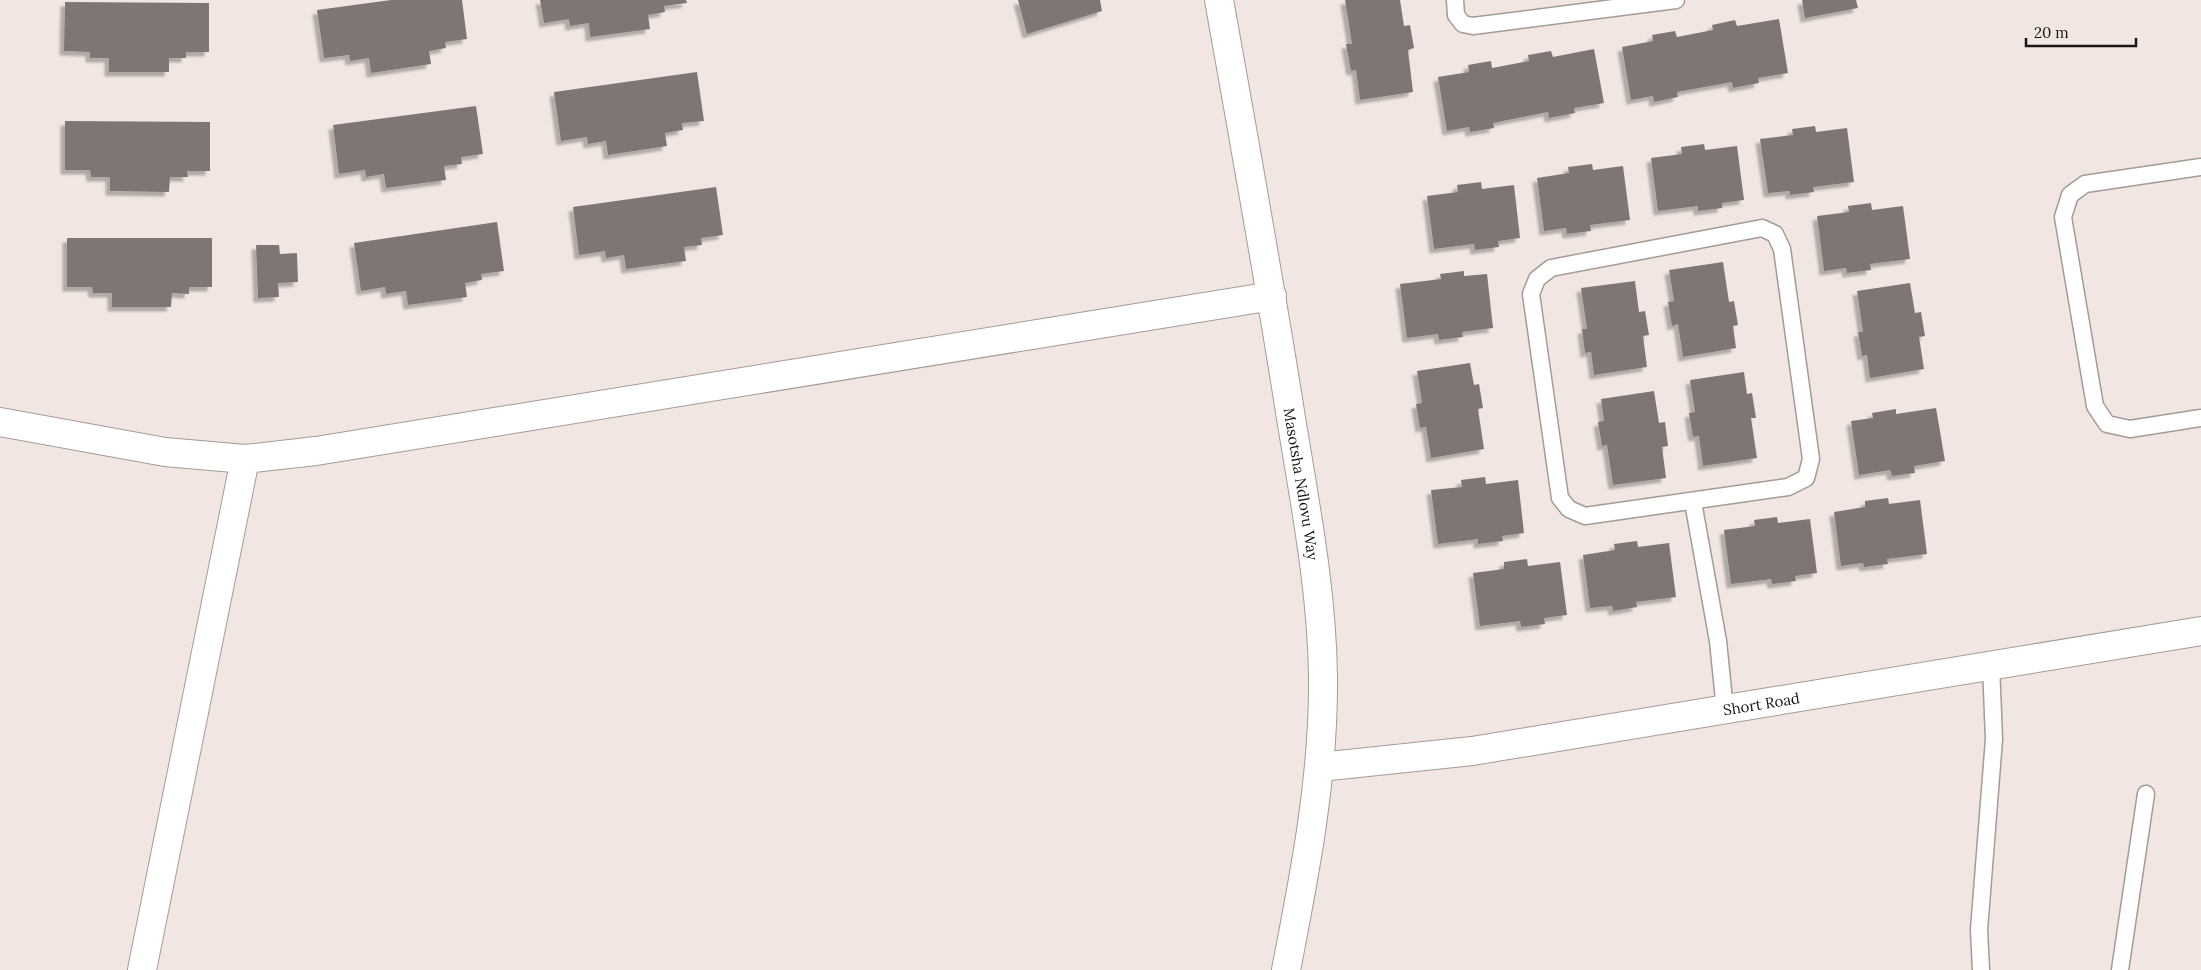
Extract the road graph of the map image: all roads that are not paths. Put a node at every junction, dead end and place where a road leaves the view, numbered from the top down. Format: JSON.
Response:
{"nodes":[{"id":1,"x":1220,"y":0,"type":"edge"},
{"id":2,"x":1454,"y":0,"type":"edge"},
{"id":3,"x":1676,"y":0,"type":"edge"},
{"id":4,"x":2201,"y":167,"type":"edge"},
{"id":5,"x":1272,"y":296,"type":"junction"},
{"id":6,"x":2201,"y":418,"type":"edge"},
{"id":7,"x":0,"y":422,"type":"edge"},
{"id":8,"x":245,"y":459,"type":"junction"},
{"id":9,"x":1693,"y":502,"type":"junction"},
{"id":10,"x":2201,"y":631,"type":"edge"},
{"id":11,"x":1991,"y":665,"type":"junction"},
{"id":12,"x":1725,"y":710,"type":"junction"},
{"id":13,"x":1320,"y":767,"type":"junction"},
{"id":14,"x":2146,"y":794,"type":"dead end"},
{"id":15,"x":142,"y":970,"type":"edge"},
{"id":16,"x":1286,"y":970,"type":"edge"},
{"id":17,"x":1981,"y":970,"type":"edge"},
{"id":18,"x":2120,"y":970,"type":"edge"}],
"edges":[{"from":1,"to":5,"type":"street","name":"Masotsha Ndlovu Way"},
{"from":2,"to":3,"type":"lane"},
{"from":4,"to":6,"type":"lane"},
{"from":5,"to":8,"type":"street"},
{"from":5,"to":13,"type":"street","name":"Masotsha Ndlovu Way"},
{"from":7,"to":8,"type":"street"},
{"from":8,"to":15,"type":"street"},
{"from":9,"to":9,"type":"lane"},
{"from":9,"to":12,"type":"lane"},
{"from":10,"to":11,"type":"street","name":"Short Road"},
{"from":11,"to":12,"type":"street","name":"Short Road"},
{"from":11,"to":17,"type":"lane"},
{"from":12,"to":13,"type":"street","name":"Short Road"},
{"from":13,"to":16,"type":"street","name":"Masotsha Ndlovu Way"},
{"from":14,"to":18,"type":"lane"}]}
